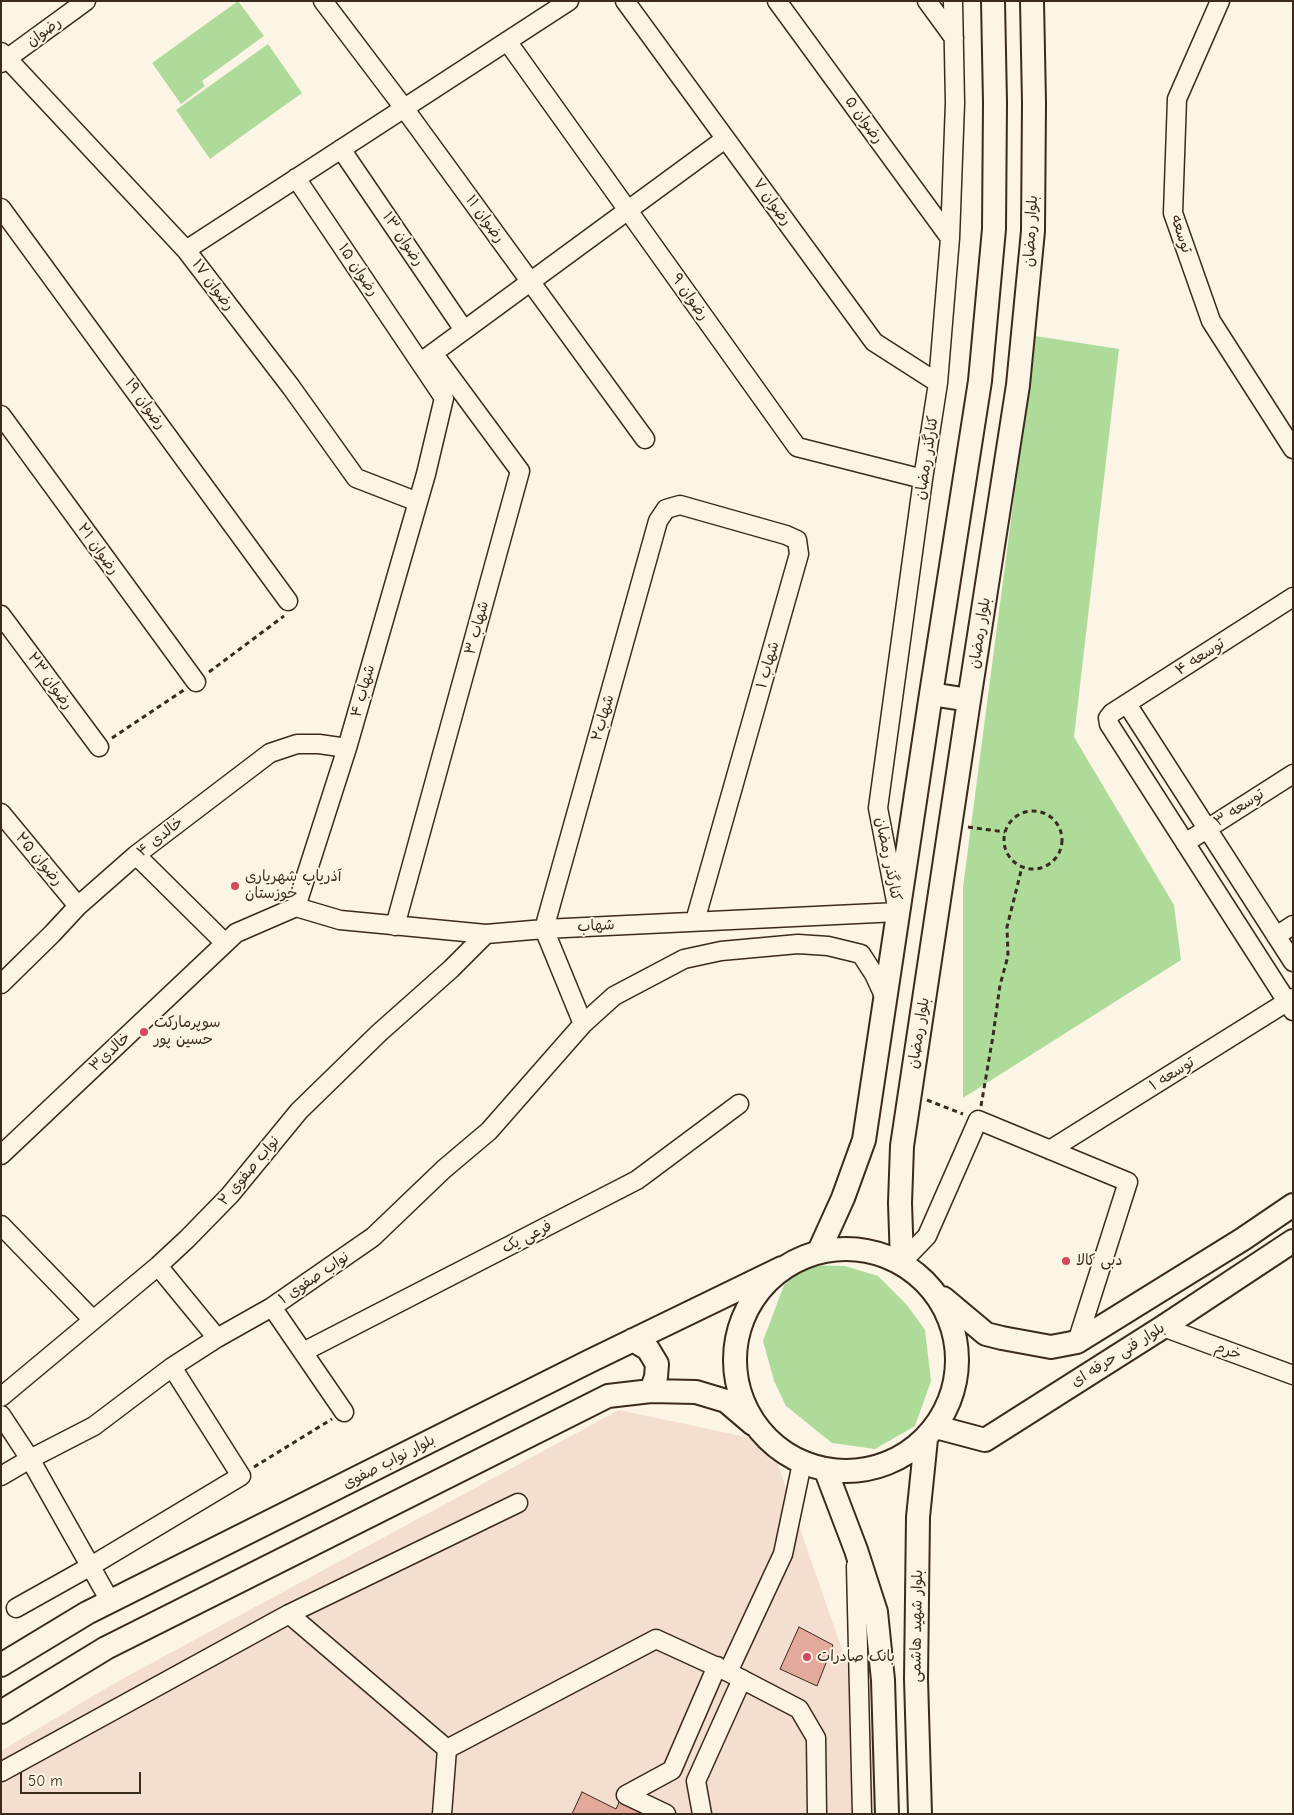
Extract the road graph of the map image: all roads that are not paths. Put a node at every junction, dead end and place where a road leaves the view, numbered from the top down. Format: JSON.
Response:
{"nodes":[{"id":1,"x":86,"y":1,"type":"edge"},
{"id":2,"x":323,"y":1,"type":"edge"},
{"id":3,"x":569,"y":1,"type":"edge"},
{"id":4,"x":624,"y":1,"type":"edge"},
{"id":5,"x":777,"y":1,"type":"edge"},
{"id":6,"x":927,"y":1,"type":"edge"},
{"id":7,"x":953,"y":1,"type":"edge"},
{"id":8,"x":993,"y":1,"type":"edge"},
{"id":9,"x":1032,"y":1,"type":"edge"},
{"id":10,"x":1220,"y":1,"type":"edge"},
{"id":11,"x":954,"y":38,"type":"junction"},
{"id":12,"x":508,"y":41,"type":"junction"},
{"id":13,"x":3,"y":58,"type":"edge"},
{"id":14,"x":404,"y":108,"type":"junction"},
{"id":15,"x":725,"y":139,"type":"junction"},
{"id":16,"x":341,"y":149,"type":"junction"},
{"id":17,"x":296,"y":178,"type":"junction"},
{"id":18,"x":1,"y":208,"type":"edge"},
{"id":19,"x":628,"y":210,"type":"junction"},
{"id":20,"x":950,"y":238,"type":"junction"},
{"id":21,"x":186,"y":250,"type":"junction"},
{"id":22,"x":530,"y":281,"type":"junction"},
{"id":23,"x":464,"y":330,"type":"junction"},
{"id":24,"x":427,"y":358,"type":"junction"},
{"id":25,"x":938,"y":383,"type":"junction"},
{"id":26,"x":1,"y":415,"type":"edge"},
{"id":27,"x":645,"y":439,"type":"dead end"},
{"id":28,"x":1293,"y":449,"type":"edge"},
{"id":29,"x":923,"y":479,"type":"junction"},
{"id":30,"x":418,"y":502,"type":"junction"},
{"id":31,"x":666,"y":509,"type":"joint"},
{"id":32,"x":1293,"y":597,"type":"edge"},
{"id":33,"x":288,"y":601,"type":"road end"},
{"id":34,"x":1,"y":616,"type":"edge"},
{"id":35,"x":196,"y":682,"type":"road end"},
{"id":36,"x":931,"y":694,"type":"junction"},
{"id":37,"x":969,"y":700,"type":"junction"},
{"id":38,"x":1127,"y":704,"type":"junction"},
{"id":39,"x":98,"y":747,"type":"road end"},
{"id":40,"x":347,"y":748,"type":"junction"},
{"id":41,"x":1293,"y":774,"type":"edge"},
{"id":42,"x":1,"y":814,"type":"edge"},
{"id":43,"x":1208,"y":829,"type":"junction"},
{"id":44,"x":1185,"y":843,"type":"junction"},
{"id":45,"x":136,"y":855,"type":"junction"},
{"id":46,"x":78,"y":906,"type":"junction"},
{"id":47,"x":296,"y":907,"type":"junction"},
{"id":48,"x":898,"y":912,"type":"junction"},
{"id":49,"x":695,"y":921,"type":"junction"},
{"id":50,"x":1293,"y":925,"type":"edge"},
{"id":51,"x":395,"y":926,"type":"junction"},
{"id":52,"x":544,"y":929,"type":"junction"},
{"id":53,"x":486,"y":934,"type":"junction"},
{"id":54,"x":1276,"y":936,"type":"junction"},
{"id":55,"x":225,"y":943,"type":"junction"},
{"id":56,"x":1293,"y":962,"type":"edge"},
{"id":57,"x":1,"y":984,"type":"edge"},
{"id":58,"x":885,"y":998,"type":"junction"},
{"id":59,"x":1291,"y":1004,"type":"edge"},
{"id":60,"x":583,"y":1024,"type":"junction"},
{"id":61,"x":739,"y":1104,"type":"dead end"},
{"id":62,"x":1050,"y":1150,"type":"junction"},
{"id":63,"x":1,"y":1155,"type":"edge"},
{"id":64,"x":1293,"y":1206,"type":"edge"},
{"id":65,"x":1,"y":1225,"type":"edge"},
{"id":66,"x":1293,"y":1241,"type":"edge"},
{"id":67,"x":819,"y":1251,"type":"junction"},
{"id":68,"x":902,"y":1262,"type":"junction"},
{"id":69,"x":158,"y":1266,"type":"junction"},
{"id":70,"x":782,"y":1268,"type":"junction"},
{"id":71,"x":936,"y":1293,"type":"junction"},
{"id":72,"x":272,"y":1306,"type":"junction"},
{"id":73,"x":93,"y":1320,"type":"junction"},
{"id":74,"x":1163,"y":1327,"type":"junction"},
{"id":75,"x":217,"y":1338,"type":"junction"},
{"id":76,"x":633,"y":1340,"type":"junction"},
{"id":77,"x":1077,"y":1342,"type":"junction"},
{"id":78,"x":303,"y":1352,"type":"junction"},
{"id":79,"x":172,"y":1367,"type":"junction"},
{"id":80,"x":1293,"y":1375,"type":"edge"},
{"id":81,"x":651,"y":1391,"type":"junction"},
{"id":82,"x":1,"y":1397,"type":"edge"},
{"id":83,"x":344,"y":1412,"type":"road end"},
{"id":84,"x":1,"y":1415,"type":"edge"},
{"id":85,"x":753,"y":1424,"type":"junction"},
{"id":86,"x":931,"y":1433,"type":"junction"},
{"id":87,"x":30,"y":1459,"type":"junction"},
{"id":88,"x":802,"y":1463,"type":"junction"},
{"id":89,"x":826,"y":1471,"type":"junction"},
{"id":90,"x":1,"y":1476,"type":"edge"},
{"id":91,"x":518,"y":1503,"type":"dead end"},
{"id":92,"x":856,"y":1550,"type":"junction"},
{"id":93,"x":91,"y":1566,"type":"junction"},
{"id":94,"x":110,"y":1601,"type":"junction"},
{"id":95,"x":16,"y":1608,"type":"dead end"},
{"id":96,"x":289,"y":1614,"type":"junction"},
{"id":97,"x":1,"y":1665,"type":"edge"},
{"id":98,"x":729,"y":1672,"type":"junction"},
{"id":99,"x":1,"y":1712,"type":"edge"},
{"id":100,"x":448,"y":1749,"type":"junction"},
{"id":101,"x":672,"y":1770,"type":"junction"},
{"id":102,"x":1,"y":1772,"type":"edge"},
{"id":103,"x":696,"y":1781,"type":"junction"},
{"id":104,"x":442,"y":1814,"type":"edge"},
{"id":105,"x":666,"y":1814,"type":"edge"},
{"id":106,"x":702,"y":1814,"type":"edge"},
{"id":107,"x":817,"y":1814,"type":"edge"},
{"id":108,"x":862,"y":1814,"type":"edge"},
{"id":109,"x":887,"y":1814,"type":"edge"},
{"id":110,"x":920,"y":1814,"type":"edge"}],
"edges":[{"from":1,"to":13,"type":"street","name":"رضوان"},
{"from":2,"to":14,"type":"street","name":"رضوان ۱۱"},
{"from":3,"to":12,"type":"street"},
{"from":4,"to":15,"type":"street","name":"رضوان ۷"},
{"from":5,"to":20,"type":"street","name":"رضوان ۵"},
{"from":6,"to":11,"type":"street"},
{"from":7,"to":11,"type":"street","name":"کنارگذر رمضان"},
{"from":8,"to":36,"type":"main road"},
{"from":9,"to":37,"type":"main road","name":"بلوار رمضان"},
{"from":10,"to":28,"type":"street","name":"توسعه"},
{"from":11,"to":20,"type":"street","name":"کنارگذر رمضان"},
{"from":12,"to":14,"type":"street"},
{"from":12,"to":19,"type":"street","name":"رضوان ۹"},
{"from":13,"to":21,"type":"street","name":"رضوان ۱۷"},
{"from":14,"to":16,"type":"street"},
{"from":14,"to":22,"type":"street","name":"رضوان ۱۱"},
{"from":15,"to":19,"type":"street"},
{"from":15,"to":25,"type":"street","name":"رضوان ۷"},
{"from":16,"to":17,"type":"street"},
{"from":16,"to":23,"type":"street","name":"رضوان ۱۳"},
{"from":17,"to":21,"type":"street"},
{"from":17,"to":24,"type":"street","name":"رضوان ۱۵"},
{"from":18,"to":33,"type":"street","name":"رضوان ۱۹"},
{"from":19,"to":22,"type":"street"},
{"from":19,"to":29,"type":"street","name":"رضوان ۹"},
{"from":20,"to":25,"type":"street","name":"کنارگذر رمضان"},
{"from":21,"to":30,"type":"street","name":"رضوان ۱۷"},
{"from":22,"to":23,"type":"street"},
{"from":22,"to":27,"type":"street","name":"رضوان ۱۱"},
{"from":23,"to":24,"type":"street"},
{"from":24,"to":30,"type":"street","name":"شهاب ۴"},
{"from":24,"to":51,"type":"street","name":"شهاب ۳"},
{"from":25,"to":29,"type":"street","name":"کنارگذر رمضان"},
{"from":26,"to":35,"type":"street","name":"رضوان ۲۱"},
{"from":29,"to":48,"type":"street","name":"کنارگذر رمضان"},
{"from":30,"to":40,"type":"street","name":"شهاب ۴"},
{"from":31,"to":49,"type":"street","name":"شهاب ۱"},
{"from":31,"to":52,"type":"street","name":"شهاب۲"},
{"from":32,"to":38,"type":"street","name":"توسعه ۴"},
{"from":34,"to":39,"type":"street","name":"رضوان ۲۳"},
{"from":36,"to":37,"type":"main road"},
{"from":36,"to":48,"type":"main road"},
{"from":37,"to":68,"type":"main road","name":"بلوار رمضان"},
{"from":38,"to":43,"type":"street"},
{"from":38,"to":44,"type":"street","name":"توسعه ۴"},
{"from":40,"to":45,"type":"street","name":"خالدی ۴"},
{"from":40,"to":47,"type":"street","name":"شهاب ۴"},
{"from":41,"to":43,"type":"street","name":"توسعه ۳"},
{"from":42,"to":46,"type":"street","name":"رضوان ۲۵"},
{"from":43,"to":44,"type":"street","name":"توسعه ۳"},
{"from":43,"to":54,"type":"street"},
{"from":44,"to":59,"type":"street"},
{"from":45,"to":46,"type":"street","name":"خالدی ۴"},
{"from":45,"to":55,"type":"street"},
{"from":46,"to":57,"type":"street","name":"خالدی ۴"},
{"from":47,"to":51,"type":"street","name":"شهاب"},
{"from":47,"to":55,"type":"street","name":"خالدی۳"},
{"from":48,"to":49,"type":"street","name":"شهاب"},
{"from":48,"to":58,"type":"main road"},
{"from":49,"to":52,"type":"street","name":"شهاب"},
{"from":50,"to":54,"type":"street"},
{"from":51,"to":53,"type":"street","name":"شهاب"},
{"from":52,"to":53,"type":"street","name":"شهاب"},
{"from":52,"to":60,"type":"street"},
{"from":53,"to":69,"type":"street","name":"نواب صفوی ۲"},
{"from":54,"to":56,"type":"street"},
{"from":55,"to":63,"type":"street","name":"خالدی۳"},
{"from":58,"to":60,"type":"street","name":"نواب صفوی ۱"},
{"from":58,"to":67,"type":"main road"},
{"from":59,"to":62,"type":"street","name":"توسعه ۱"},
{"from":60,"to":72,"type":"street","name":"نواب صفوی ۱"},
{"from":61,"to":78,"type":"street","name":"فرعی یک"},
{"from":62,"to":68,"type":"street"},
{"from":62,"to":77,"type":"street"},
{"from":64,"to":77,"type":"main road"},
{"from":65,"to":73,"type":"street"},
{"from":66,"to":74,"type":"main road","name":"بلوار فنی حرفه ای"},
{"from":67,"to":68,"type":"main road"},
{"from":67,"to":70,"type":"main road","name":"بلوار نواب صفوی"},
{"from":68,"to":71,"type":"main road"},
{"from":69,"to":73,"type":"street","name":"نواب صفوی ۲"},
{"from":69,"to":75,"type":"street"},
{"from":70,"to":76,"type":"main road","name":"بلوار نواب صفوی"},
{"from":70,"to":85,"type":"main road"},
{"from":71,"to":77,"type":"main road"},
{"from":71,"to":86,"type":"main road"},
{"from":72,"to":75,"type":"street","name":"نواب صفوی ۱"},
{"from":72,"to":78,"type":"street"},
{"from":73,"to":82,"type":"street","name":"نواب صفوی ۲"},
{"from":74,"to":80,"type":"street","name":"خرم"},
{"from":74,"to":86,"type":"main road","name":"بلوار فنی حرفه ای"},
{"from":75,"to":79,"type":"street","name":"نواب صفوی ۱"},
{"from":76,"to":81,"type":"main road"},
{"from":76,"to":94,"type":"main road","name":"بلوار نواب صفوی"},
{"from":78,"to":83,"type":"street"},
{"from":79,"to":87,"type":"street","name":"نواب صفوی ۱"},
{"from":79,"to":93,"type":"street"},
{"from":81,"to":85,"type":"main road"},
{"from":81,"to":99,"type":"main road"},
{"from":84,"to":87,"type":"street"},
{"from":85,"to":88,"type":"main road"},
{"from":86,"to":89,"type":"main road"},
{"from":86,"to":110,"type":"main road","name":"بلوار شهید هاشمی"},
{"from":87,"to":90,"type":"street","name":"نواب صفوی ۱"},
{"from":87,"to":93,"type":"street"},
{"from":88,"to":89,"type":"main road"},
{"from":88,"to":98,"type":"street"},
{"from":89,"to":92,"type":"main road"},
{"from":91,"to":96,"type":"street"},
{"from":92,"to":108,"type":"street"},
{"from":92,"to":109,"type":"main road"},
{"from":93,"to":94,"type":"street"},
{"from":93,"to":95,"type":"street"},
{"from":94,"to":97,"type":"main road","name":"بلوار نواب صفوی"},
{"from":96,"to":100,"type":"street"},
{"from":96,"to":102,"type":"street"},
{"from":98,"to":100,"type":"street"},
{"from":98,"to":101,"type":"street"},
{"from":98,"to":103,"type":"street"},
{"from":98,"to":107,"type":"street"},
{"from":100,"to":104,"type":"street"},
{"from":101,"to":103,"type":"street"},
{"from":101,"to":105,"type":"street"},
{"from":103,"to":106,"type":"street"}]}
